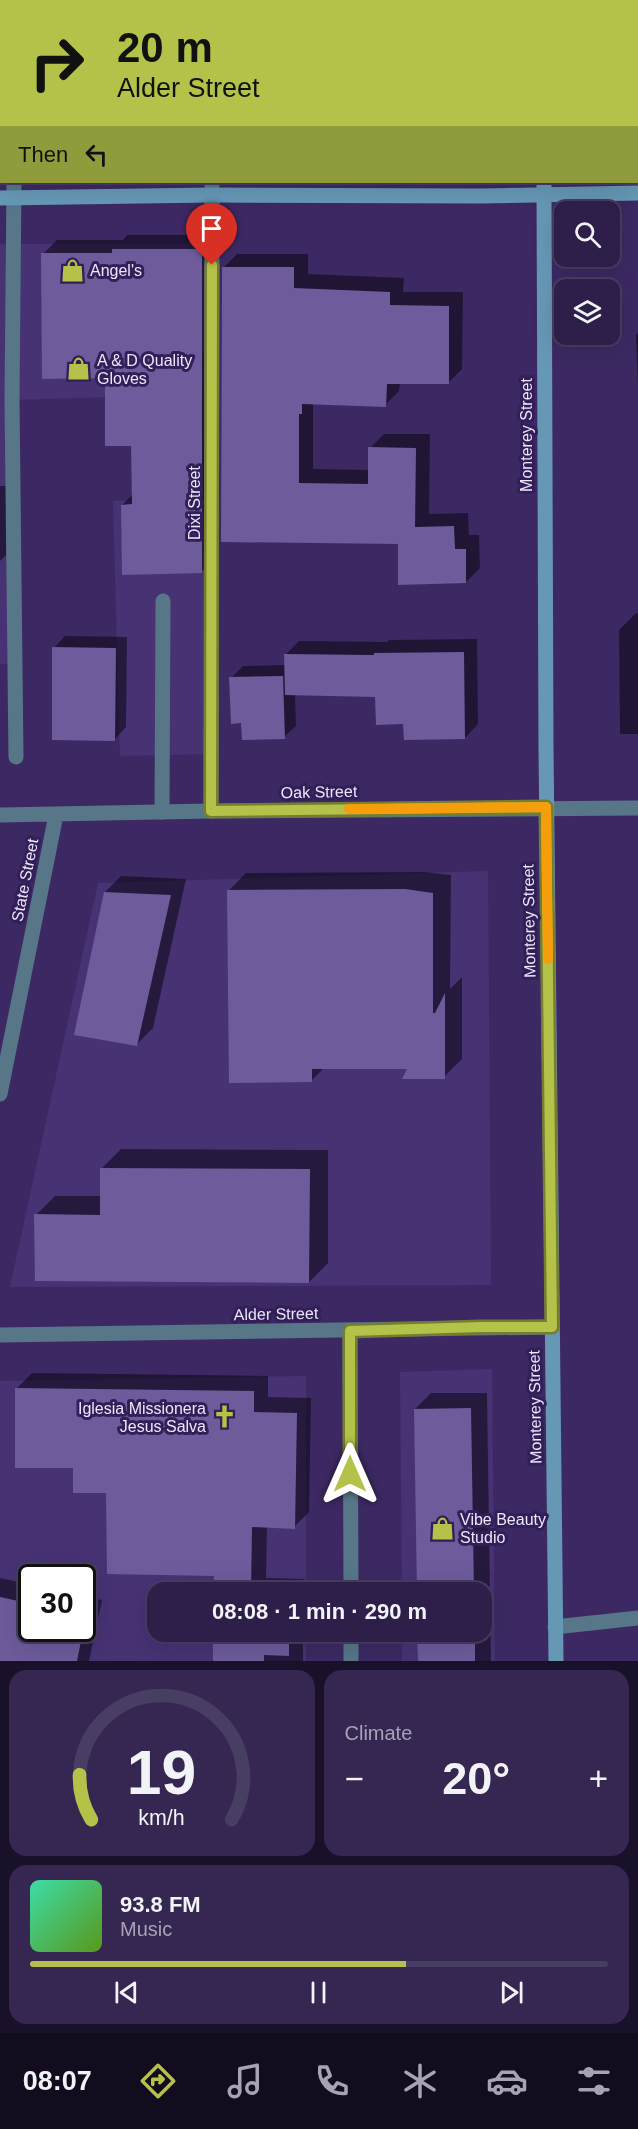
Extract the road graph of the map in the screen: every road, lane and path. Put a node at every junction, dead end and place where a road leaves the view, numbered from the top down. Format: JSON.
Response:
{"nodes":[{"id":1,"x":14,"y":183,"type":"edge"},
{"id":2,"x":212,"y":188,"type":"edge"},
{"id":3,"x":544,"y":188,"type":"edge"},
{"id":4,"x":638,"y":193,"type":"edge"},
{"id":5,"x":7,"y":198,"type":"edge"},
{"id":6,"x":162,"y":601,"type":"dead end"},
{"id":7,"x":16,"y":757,"type":"dead end"},
{"id":8,"x":546,"y":807,"type":"junction"},
{"id":9,"x":638,"y":808,"type":"edge"},
{"id":10,"x":211,"y":811,"type":"junction"},
{"id":11,"x":162,"y":812,"type":"junction"},
{"id":12,"x":0,"y":815,"type":"edge"},
{"id":13,"x":56,"y":815,"type":"junction"},
{"id":14,"x":0,"y":1094,"type":"edge"},
{"id":15,"x":552,"y":1327,"type":"junction"},
{"id":16,"x":350,"y":1331,"type":"junction"},
{"id":17,"x":0,"y":1335,"type":"edge"},
{"id":18,"x":351,"y":1582,"type":"edge"},
{"id":19,"x":638,"y":1618,"type":"edge"},
{"id":20,"x":555,"y":1627,"type":"junction"},
{"id":21,"x":351,"y":1642,"type":"edge"},
{"id":22,"x":351,"y":1661,"type":"edge"},
{"id":23,"x":556,"y":1661,"type":"edge"}],
"edges":[{"from":1,"to":5,"type":"street"},
{"from":2,"to":3,"type":"street"},
{"from":2,"to":5,"type":"street"},
{"from":2,"to":10,"type":"street","name":"Dixi Street"},
{"from":3,"to":4,"type":"street"},
{"from":3,"to":8,"type":"street","name":"Monterey Street"},
{"from":5,"to":7,"type":"street"},
{"from":6,"to":11,"type":"street"},
{"from":8,"to":9,"type":"street","name":"Oak Street"},
{"from":8,"to":10,"type":"street","name":"Oak Street"},
{"from":8,"to":15,"type":"street","name":"Monterey Street"},
{"from":10,"to":11,"type":"street","name":"Oak Street"},
{"from":11,"to":13,"type":"street","name":"Oak Street"},
{"from":12,"to":13,"type":"street","name":"Oak Street"},
{"from":13,"to":14,"type":"street","name":"State Street"},
{"from":15,"to":16,"type":"street","name":"Alder Street"},
{"from":15,"to":20,"type":"street","name":"Monterey Street"},
{"from":16,"to":17,"type":"street","name":"Alder Street"},
{"from":16,"to":18,"type":"street"},
{"from":19,"to":20,"type":"street"},
{"from":20,"to":23,"type":"street","name":"Monterey Street"},
{"from":21,"to":22,"type":"street"}]}
